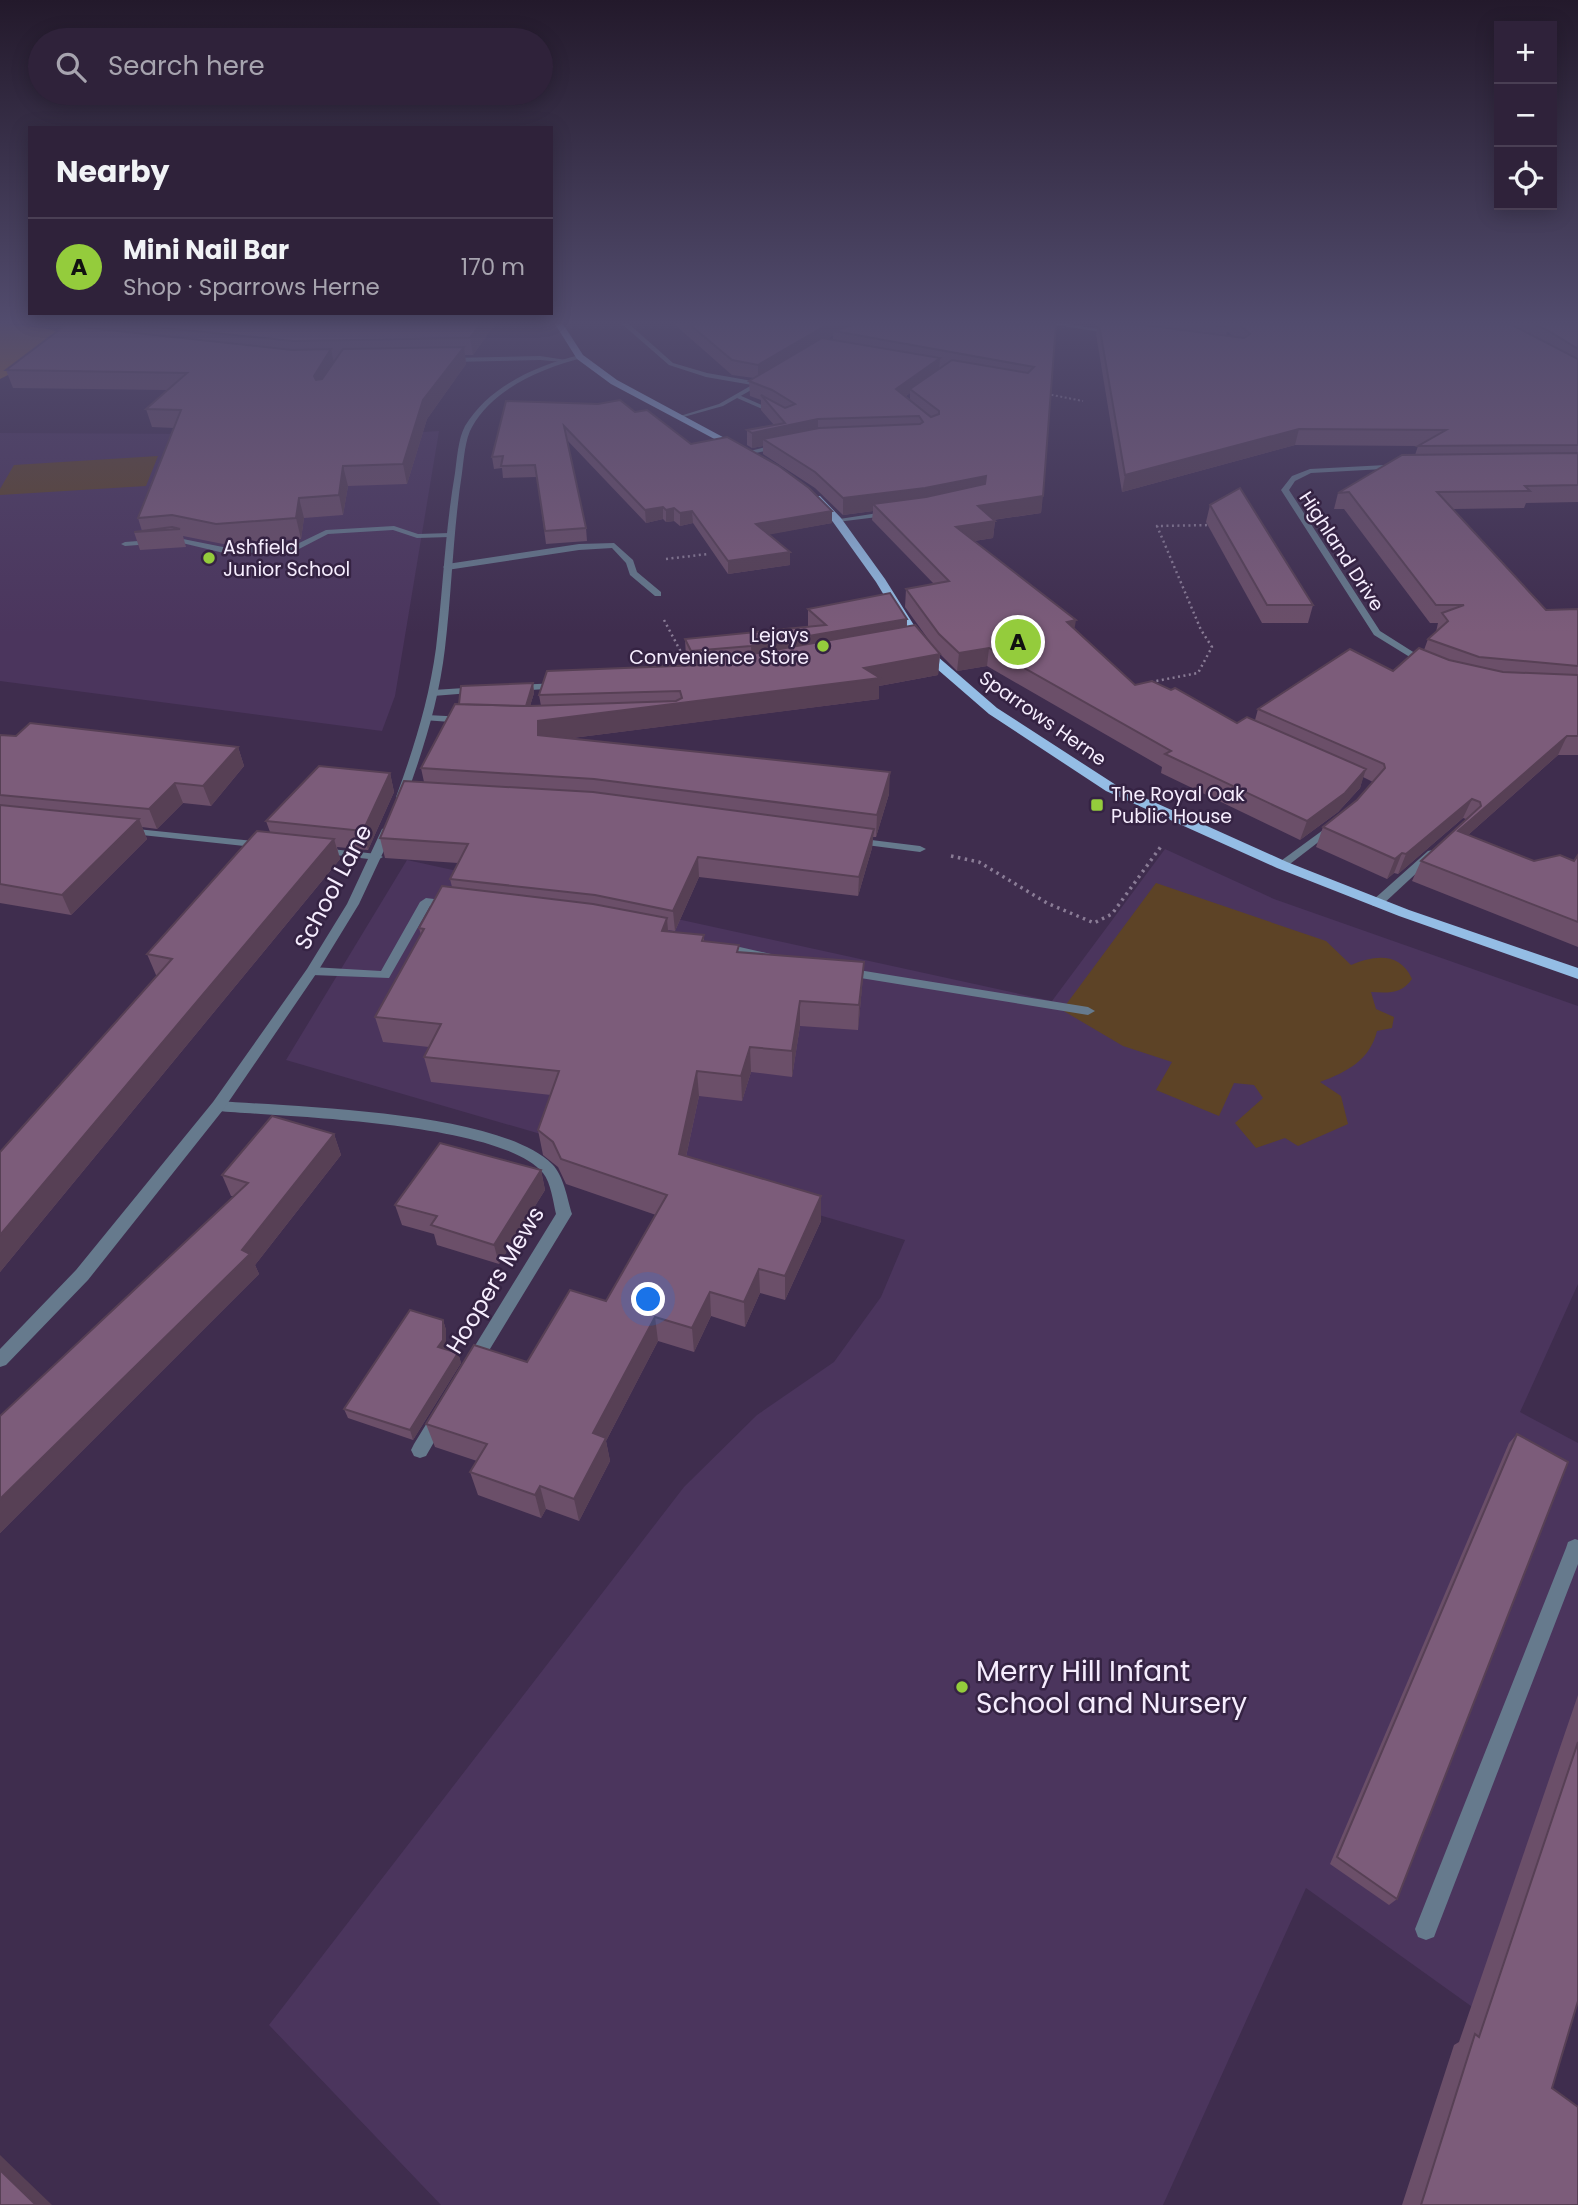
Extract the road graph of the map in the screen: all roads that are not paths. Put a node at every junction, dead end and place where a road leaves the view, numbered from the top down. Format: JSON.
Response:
{"nodes":[{"id":1,"x":470,"y":427,"type":"edge"},
{"id":2,"x":700,"y":427,"type":"edge"},
{"id":3,"x":792,"y":444,"type":"edge"},
{"id":4,"x":746,"y":453,"type":"junction"},
{"id":5,"x":764,"y":463,"type":"edge"},
{"id":6,"x":1413,"y":466,"type":"edge"},
{"id":7,"x":807,"y":491,"type":"edge"},
{"id":8,"x":899,"y":512,"type":"edge"},
{"id":9,"x":837,"y":520,"type":"junction"},
{"id":10,"x":450,"y":535,"type":"junction"},
{"id":11,"x":125,"y":544,"type":"dead end"},
{"id":12,"x":447,"y":567,"type":"junction"},
{"id":13,"x":658,"y":594,"type":"dead end"},
{"id":14,"x":1432,"y":667,"type":"edge"},
{"id":15,"x":570,"y":685,"type":"edge"},
{"id":16,"x":544,"y":687,"type":"junction"},
{"id":17,"x":502,"y":689,"type":"edge"},
{"id":18,"x":488,"y":690,"type":"edge"},
{"id":19,"x":432,"y":693,"type":"junction"},
{"id":20,"x":540,"y":698,"type":"edge"},
{"id":21,"x":427,"y":718,"type":"junction"},
{"id":22,"x":480,"y":720,"type":"edge"},
{"id":23,"x":396,"y":807,"type":"edge"},
{"id":24,"x":1344,"y":816,"type":"edge"},
{"id":25,"x":391,"y":820,"type":"edge"},
{"id":26,"x":109,"y":829,"type":"edge"},
{"id":27,"x":838,"y":839,"type":"edge"},
{"id":28,"x":1445,"y":841,"type":"edge"},
{"id":29,"x":272,"y":846,"type":"edge"},
{"id":30,"x":920,"y":849,"type":"road end"},
{"id":31,"x":313,"y":850,"type":"edge"},
{"id":32,"x":377,"y":857,"type":"junction"},
{"id":33,"x":1282,"y":866,"type":"junction"},
{"id":34,"x":1377,"y":902,"type":"junction"},
{"id":35,"x":466,"y":907,"type":"edge"},
{"id":36,"x":703,"y":943,"type":"edge"},
{"id":37,"x":782,"y":960,"type":"edge"},
{"id":38,"x":835,"y":970,"type":"edge"},
{"id":39,"x":312,"y":971,"type":"junction"},
{"id":40,"x":1578,"y":974,"type":"edge"},
{"id":41,"x":1088,"y":1011,"type":"dead end"},
{"id":42,"x":218,"y":1106,"type":"junction"},
{"id":43,"x":0,"y":1360,"type":"edge"},
{"id":44,"x":463,"y":1379,"type":"edge"},
{"id":45,"x":448,"y":1403,"type":"edge"},
{"id":46,"x":419,"y":1450,"type":"dead end"},
{"id":47,"x":1576,"y":1547,"type":"edge"},
{"id":48,"x":1426,"y":1929,"type":"dead end"}],
"edges":[{"from":1,"to":10,"type":"street","name":"School Lane"},
{"from":2,"to":4,"type":"main road"},
{"from":3,"to":4,"type":"street"},
{"from":4,"to":5,"type":"main road"},
{"from":6,"to":14,"type":"street","name":"Highland Drive"},
{"from":7,"to":9,"type":"main road","name":"Sparrows Herne"},
{"from":8,"to":9,"type":"street"},
{"from":9,"to":33,"type":"main road","name":"Sparrows Herne"},
{"from":10,"to":11,"type":"street"},
{"from":10,"to":12,"type":"street","name":"School Lane"},
{"from":12,"to":13,"type":"street"},
{"from":12,"to":19,"type":"street","name":"School Lane"},
{"from":15,"to":16,"type":"street"},
{"from":16,"to":17,"type":"street"},
{"from":16,"to":20,"type":"street"},
{"from":18,"to":19,"type":"street"},
{"from":19,"to":21,"type":"street","name":"School Lane"},
{"from":21,"to":22,"type":"street"},
{"from":21,"to":23,"type":"street","name":"School Lane"},
{"from":24,"to":33,"type":"street"},
{"from":25,"to":32,"type":"street","name":"School Lane"},
{"from":26,"to":29,"type":"street"},
{"from":27,"to":30,"type":"street"},
{"from":28,"to":34,"type":"street"},
{"from":31,"to":32,"type":"street"},
{"from":32,"to":39,"type":"street","name":"School Lane"},
{"from":33,"to":34,"type":"main road","name":"Sparrows Herne"},
{"from":34,"to":40,"type":"main road","name":"Sparrows Herne"},
{"from":35,"to":39,"type":"street"},
{"from":36,"to":37,"type":"street"},
{"from":38,"to":41,"type":"street"},
{"from":39,"to":42,"type":"street","name":"School Lane"},
{"from":42,"to":43,"type":"street","name":"School Lane"},
{"from":42,"to":44,"type":"street","name":"Hoopers Mews"},
{"from":45,"to":46,"type":"street"},
{"from":47,"to":48,"type":"street"}]}
